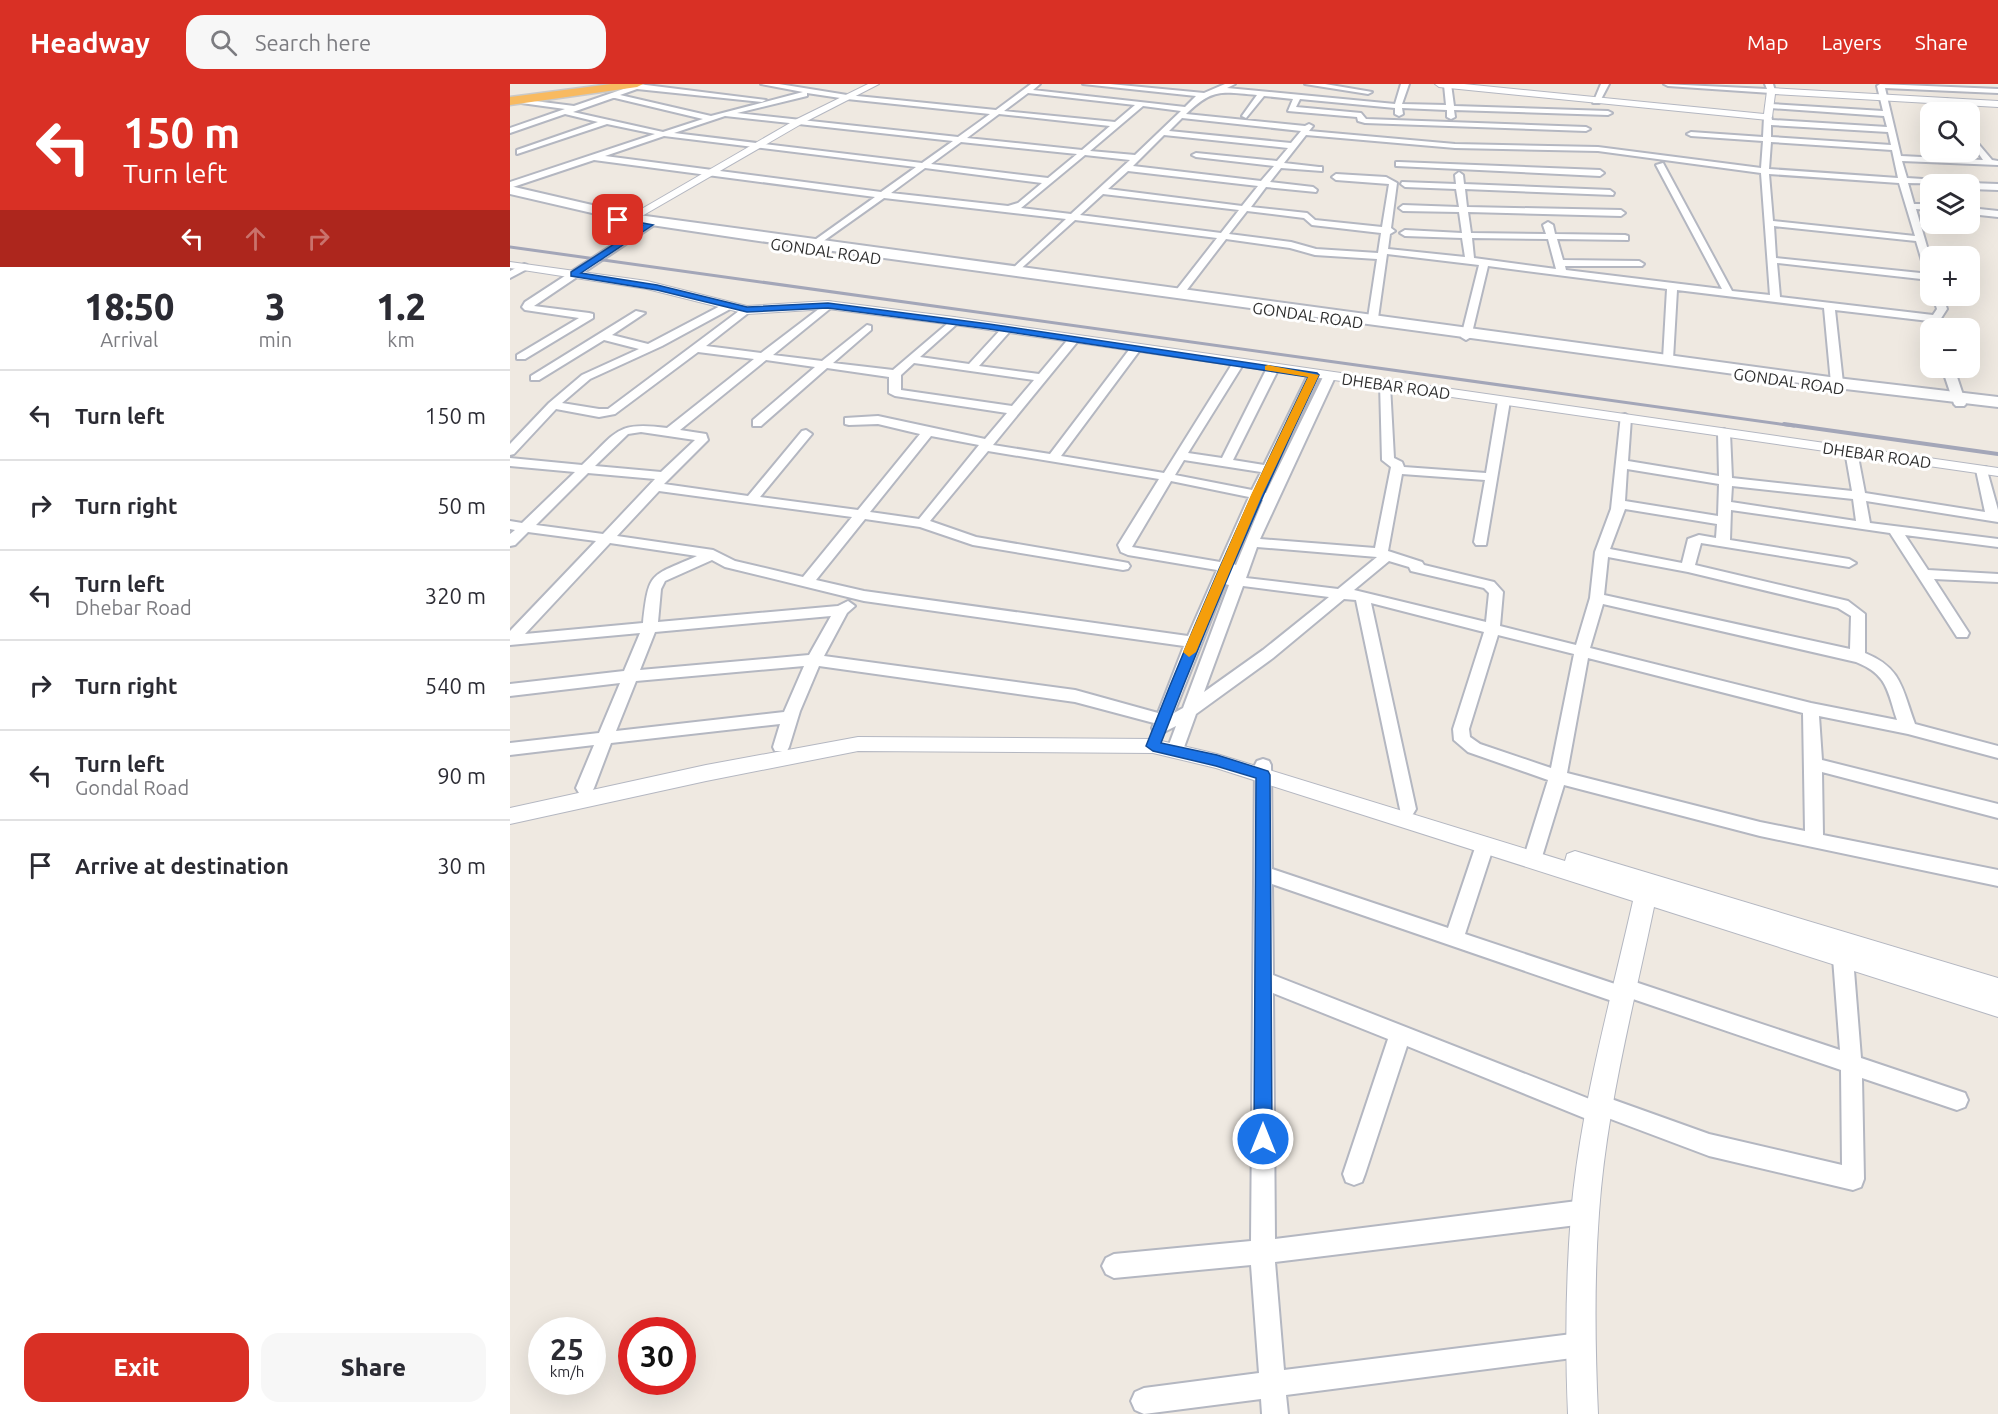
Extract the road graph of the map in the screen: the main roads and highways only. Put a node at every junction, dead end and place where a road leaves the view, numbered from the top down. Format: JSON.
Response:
{"nodes":[{"id":1,"x":587,"y":84,"type":"edge"},
{"id":2,"x":640,"y":85,"type":"edge"},
{"id":3,"x":612,"y":90,"type":"edge"},
{"id":4,"x":511,"y":98,"type":"edge"},
{"id":5,"x":510,"y":190,"type":"edge"},
{"id":6,"x":510,"y":196,"type":"edge"},
{"id":7,"x":625,"y":219,"type":"junction"},
{"id":8,"x":811,"y":247,"type":"junction"},
{"id":9,"x":1467,"y":334,"type":"junction"},
{"id":10,"x":1959,"y":400,"type":"junction"},
{"id":11,"x":1998,"y":402,"type":"edge"},
{"id":12,"x":1998,"y":408,"type":"edge"}],
"edges":[{"from":1,"to":4,"type":"highway"},
{"from":2,"to":4,"type":"highway"},
{"from":3,"to":4,"type":"highway"},
{"from":5,"to":7,"type":"main road"},
{"from":6,"to":7,"type":"main road"},
{"from":7,"to":8,"type":"main road"},
{"from":7,"to":8,"type":"main road","name":"GONDAL ROAD"},
{"from":8,"to":9,"type":"main road","name":"GONDAL ROAD"},
{"from":8,"to":9,"type":"main road"},
{"from":9,"to":10,"type":"main road","name":"GONDAL ROAD"},
{"from":9,"to":10,"type":"main road"},
{"from":10,"to":11,"type":"main road"},
{"from":10,"to":12,"type":"main road","name":"GONDAL ROAD"}]}
